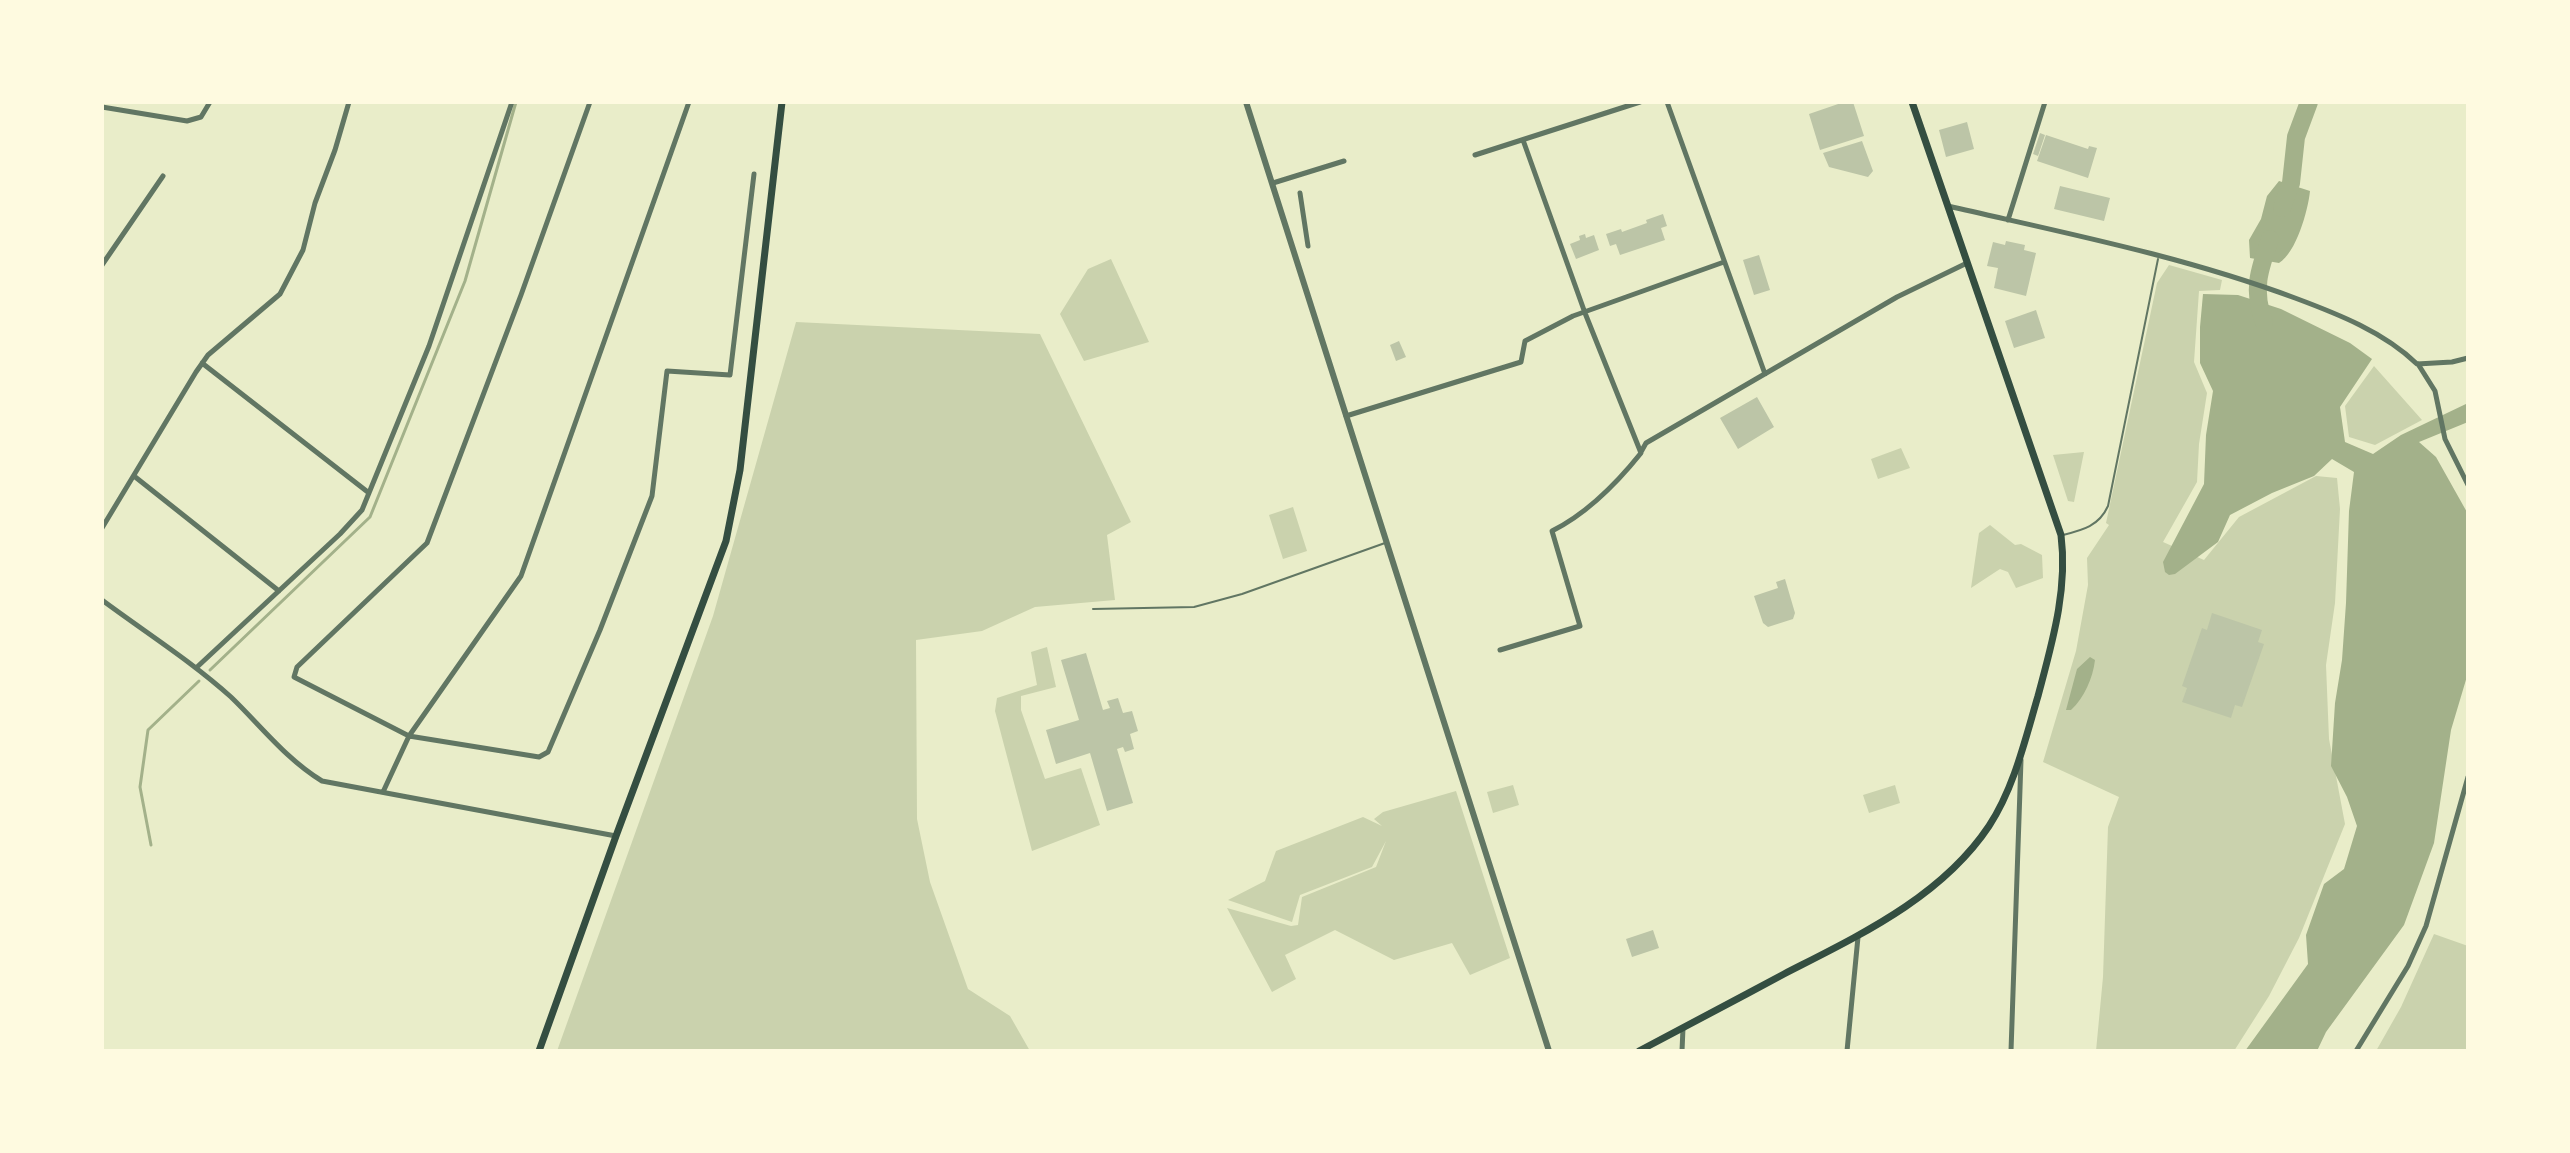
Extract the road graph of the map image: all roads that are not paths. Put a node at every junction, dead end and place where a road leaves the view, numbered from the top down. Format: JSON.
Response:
{"nodes":[{"id":1,"x":210,"y":102,"type":"edge"},
{"id":2,"x":349,"y":102,"type":"edge"},
{"id":3,"x":512,"y":102,"type":"edge"},
{"id":4,"x":590,"y":102,"type":"edge"},
{"id":5,"x":689,"y":102,"type":"edge"},
{"id":6,"x":782,"y":102,"type":"edge"},
{"id":7,"x":1246,"y":102,"type":"edge"},
{"id":8,"x":1640,"y":102,"type":"edge"},
{"id":9,"x":1667,"y":102,"type":"edge"},
{"id":10,"x":1912,"y":102,"type":"edge"},
{"id":11,"x":2045,"y":102,"type":"edge"},
{"id":12,"x":102,"y":107,"type":"edge"},
{"id":13,"x":1523,"y":140,"type":"junction"},
{"id":14,"x":1475,"y":155,"type":"dead end"},
{"id":15,"x":1344,"y":161,"type":"dead end"},
{"id":16,"x":754,"y":174,"type":"dead end"},
{"id":17,"x":163,"y":176,"type":"dead end"},
{"id":18,"x":1273,"y":183,"type":"junction"},
{"id":19,"x":1300,"y":193,"type":"dead end"},
{"id":20,"x":1948,"y":206,"type":"junction"},
{"id":21,"x":2008,"y":220,"type":"junction"},
{"id":22,"x":1308,"y":246,"type":"dead end"},
{"id":23,"x":2158,"y":254,"type":"junction"},
{"id":24,"x":1724,"y":262,"type":"junction"},
{"id":25,"x":1967,"y":263,"type":"junction"},
{"id":26,"x":102,"y":265,"type":"edge"},
{"id":27,"x":1585,"y":313,"type":"junction"},
{"id":28,"x":2468,"y":358,"type":"edge"},
{"id":29,"x":202,"y":363,"type":"junction"},
{"id":30,"x":2417,"y":364,"type":"junction"},
{"id":31,"x":1765,"y":374,"type":"junction"},
{"id":32,"x":1346,"y":416,"type":"junction"},
{"id":33,"x":1641,"y":453,"type":"junction"},
{"id":34,"x":134,"y":476,"type":"junction"},
{"id":35,"x":2468,"y":485,"type":"edge"},
{"id":36,"x":369,"y":493,"type":"junction"},
{"id":37,"x":102,"y":528,"type":"edge"},
{"id":38,"x":2061,"y":535,"type":"junction"},
{"id":39,"x":1386,"y":543,"type":"junction"},
{"id":40,"x":279,"y":591,"type":"junction"},
{"id":41,"x":102,"y":600,"type":"edge"},
{"id":42,"x":1093,"y":609,"type":"dead end"},
{"id":43,"x":1500,"y":650,"type":"dead end"},
{"id":44,"x":196,"y":668,"type":"junction"},
{"id":45,"x":409,"y":736,"type":"junction"},
{"id":46,"x":2020,"y":756,"type":"junction"},
{"id":47,"x":2468,"y":777,"type":"edge"},
{"id":48,"x":383,"y":792,"type":"junction"},
{"id":49,"x":616,"y":836,"type":"junction"},
{"id":50,"x":1858,"y":937,"type":"junction"},
{"id":51,"x":1683,"y":1028,"type":"junction"},
{"id":52,"x":539,"y":1051,"type":"edge"},
{"id":53,"x":1549,"y":1051,"type":"edge"},
{"id":54,"x":1639,"y":1051,"type":"edge"},
{"id":55,"x":1682,"y":1051,"type":"edge"},
{"id":56,"x":1847,"y":1051,"type":"edge"},
{"id":57,"x":2011,"y":1051,"type":"edge"},
{"id":58,"x":2356,"y":1051,"type":"edge"}],
"edges":[{"from":1,"to":12,"type":"street"},
{"from":2,"to":29,"type":"street"},
{"from":3,"to":36,"type":"street"},
{"from":4,"to":45,"type":"street"},
{"from":5,"to":45,"type":"street"},
{"from":6,"to":49,"type":"main road"},
{"from":7,"to":18,"type":"street"},
{"from":8,"to":13,"type":"street"},
{"from":9,"to":24,"type":"street"},
{"from":10,"to":20,"type":"main road"},
{"from":11,"to":21,"type":"street"},
{"from":13,"to":14,"type":"street"},
{"from":13,"to":27,"type":"street"},
{"from":15,"to":18,"type":"street"},
{"from":16,"to":45,"type":"street"},
{"from":17,"to":26,"type":"street"},
{"from":18,"to":32,"type":"street"},
{"from":19,"to":22,"type":"street"},
{"from":20,"to":21,"type":"street"},
{"from":20,"to":25,"type":"main road"},
{"from":21,"to":23,"type":"street"},
{"from":23,"to":30,"type":"street"},
{"from":23,"to":38,"type":"lane"},
{"from":24,"to":27,"type":"street"},
{"from":24,"to":31,"type":"street"},
{"from":25,"to":31,"type":"street"},
{"from":25,"to":38,"type":"main road"},
{"from":27,"to":32,"type":"street"},
{"from":27,"to":33,"type":"street"},
{"from":28,"to":30,"type":"street"},
{"from":29,"to":34,"type":"street"},
{"from":29,"to":36,"type":"street"},
{"from":30,"to":35,"type":"street"},
{"from":31,"to":33,"type":"street"},
{"from":32,"to":39,"type":"street"},
{"from":33,"to":43,"type":"street"},
{"from":34,"to":37,"type":"street"},
{"from":34,"to":40,"type":"street"},
{"from":36,"to":40,"type":"street"},
{"from":38,"to":46,"type":"main road"},
{"from":39,"to":42,"type":"lane"},
{"from":39,"to":53,"type":"street"},
{"from":40,"to":44,"type":"street"},
{"from":41,"to":44,"type":"street"},
{"from":44,"to":48,"type":"street"},
{"from":45,"to":48,"type":"street"},
{"from":46,"to":50,"type":"main road"},
{"from":46,"to":57,"type":"street"},
{"from":47,"to":58,"type":"street"},
{"from":48,"to":49,"type":"street"},
{"from":49,"to":52,"type":"main road"},
{"from":50,"to":51,"type":"main road"},
{"from":50,"to":56,"type":"street"},
{"from":51,"to":54,"type":"main road"},
{"from":51,"to":55,"type":"street"}]}
